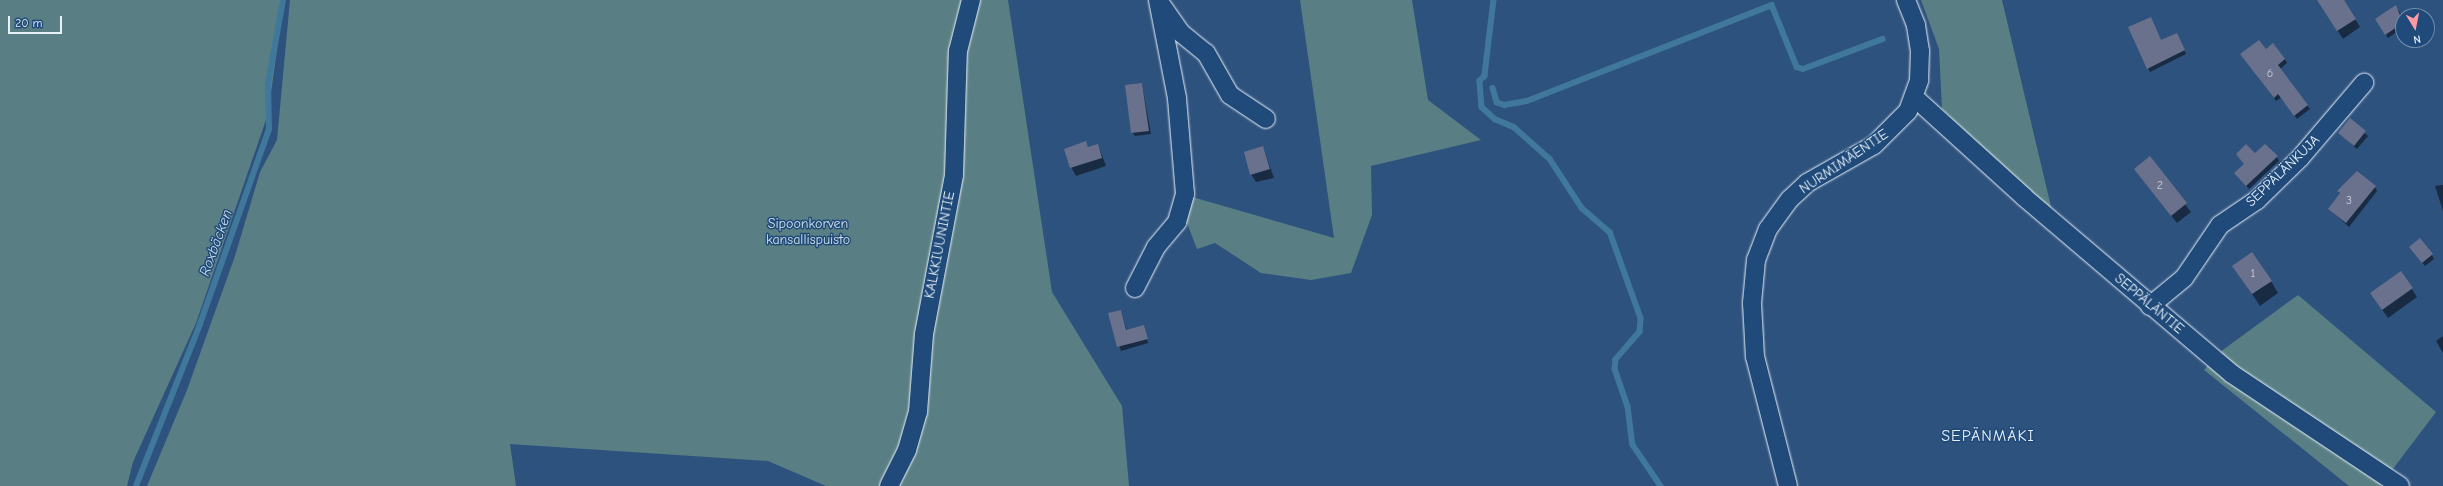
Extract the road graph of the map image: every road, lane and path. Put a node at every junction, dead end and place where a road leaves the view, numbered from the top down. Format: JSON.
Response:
{"nodes":[{"id":1,"x":971,"y":0,"type":"edge"},
{"id":2,"x":1159,"y":0,"type":"edge"},
{"id":3,"x":1906,"y":0,"type":"edge"},
{"id":4,"x":2364,"y":83,"type":"dead end"},
{"id":5,"x":1915,"y":98,"type":"junction"},
{"id":6,"x":1266,"y":118,"type":"dead end"},
{"id":7,"x":1135,"y":288,"type":"dead end"},
{"id":8,"x":2150,"y":306,"type":"junction"},
{"id":9,"x":889,"y":486,"type":"edge"},
{"id":10,"x":1788,"y":486,"type":"edge"},
{"id":11,"x":2400,"y":486,"type":"edge"}],
"edges":[{"from":1,"to":9,"type":"street","name":"KALKKIUUNINTIE"},
{"from":2,"to":6,"type":"street"},
{"from":2,"to":7,"type":"street"},
{"from":3,"to":5,"type":"street","name":"NURMIMÄENTIE"},
{"from":4,"to":8,"type":"street","name":"SEPPÄLÄNKUJA"},
{"from":5,"to":8,"type":"street","name":"SEPPÄLÄNTIE"},
{"from":5,"to":10,"type":"street","name":"NURMIMÄENTIE"},
{"from":8,"to":11,"type":"street","name":"SEPPÄLÄNTIE"}]}
